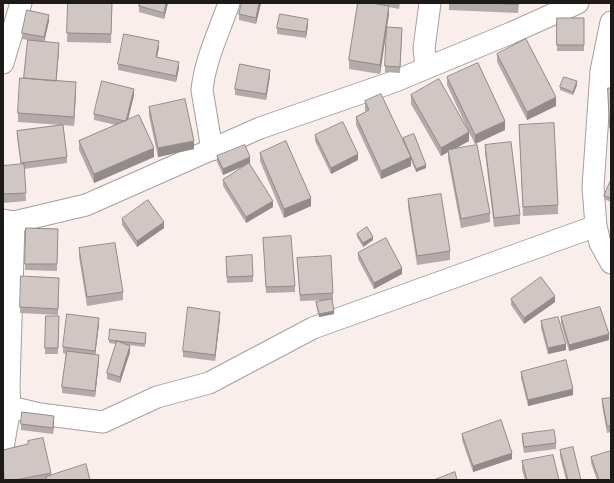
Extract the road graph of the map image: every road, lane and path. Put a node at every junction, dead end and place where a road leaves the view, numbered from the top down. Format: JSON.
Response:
{"nodes":[{"id":1,"x":21,"y":3,"type":"edge"},
{"id":2,"x":229,"y":3,"type":"edge"},
{"id":3,"x":430,"y":3,"type":"edge"},
{"id":4,"x":578,"y":3,"type":"edge"},
{"id":5,"x":611,"y":22,"type":"edge"},
{"id":6,"x":3,"y":63,"type":"edge"},
{"id":7,"x":426,"y":68,"type":"junction"},
{"id":8,"x":606,"y":71,"type":"edge"},
{"id":9,"x":212,"y":150,"type":"junction"},
{"id":10,"x":9,"y":221,"type":"edge"},
{"id":11,"x":596,"y":226,"type":"junction"},
{"id":12,"x":611,"y":263,"type":"edge"},
{"id":13,"x":6,"y":405,"type":"edge"},
{"id":14,"x":3,"y":448,"type":"edge"}],
"edges":[{"from":1,"to":6,"type":"street"},
{"from":2,"to":9,"type":"street"},
{"from":3,"to":7,"type":"street"},
{"from":4,"to":7,"type":"street"},
{"from":5,"to":8,"type":"street"},
{"from":7,"to":9,"type":"street"},
{"from":8,"to":11,"type":"street"},
{"from":9,"to":10,"type":"street"},
{"from":10,"to":13,"type":"street"},
{"from":11,"to":12,"type":"street"},
{"from":11,"to":13,"type":"street"},
{"from":13,"to":14,"type":"street"}]}
